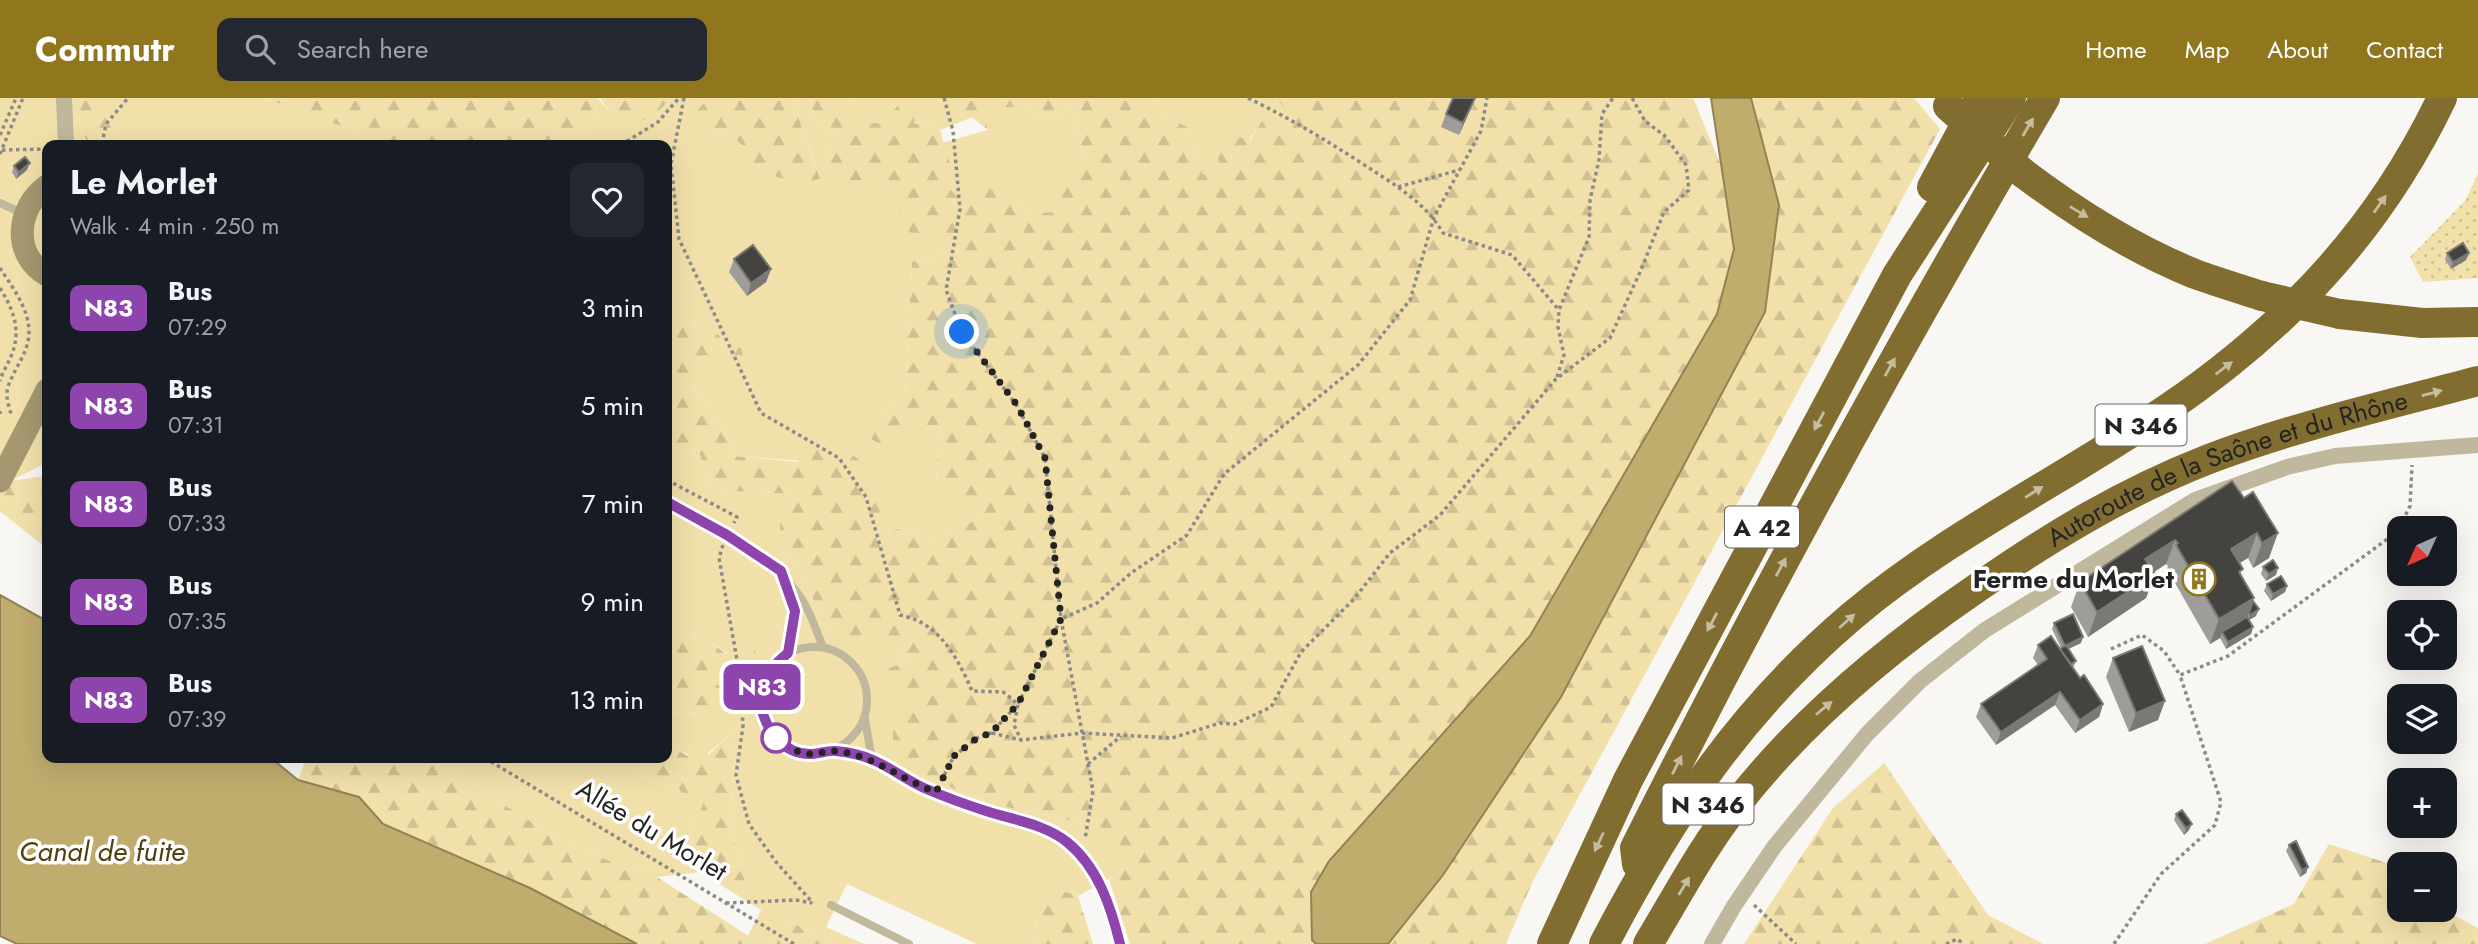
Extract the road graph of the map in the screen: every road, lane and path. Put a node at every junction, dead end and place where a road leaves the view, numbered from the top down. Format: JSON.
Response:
{"nodes":[{"id":1,"x":16,"y":98,"type":"edge"},
{"id":2,"x":23,"y":98,"type":"edge"},
{"id":3,"x":64,"y":98,"type":"edge"},
{"id":4,"x":128,"y":98,"type":"edge"},
{"id":5,"x":681,"y":98,"type":"edge"},
{"id":6,"x":1248,"y":98,"type":"edge"},
{"id":7,"x":1487,"y":98,"type":"edge"},
{"id":8,"x":1613,"y":98,"type":"edge"},
{"id":9,"x":1632,"y":98,"type":"edge"},
{"id":10,"x":1980,"y":98,"type":"edge"},
{"id":11,"x":2011,"y":98,"type":"edge"},
{"id":12,"x":2045,"y":98,"type":"edge"},
{"id":13,"x":946,"y":99,"type":"edge"},
{"id":14,"x":1945,"y":102,"type":"edge"},
{"id":15,"x":2436,"y":111,"type":"edge"},
{"id":16,"x":66,"y":121,"type":"junction"},
{"id":17,"x":0,"y":135,"type":"edge"},
{"id":18,"x":66,"y":140,"type":"edge"},
{"id":19,"x":74,"y":140,"type":"edge"},
{"id":20,"x":103,"y":140,"type":"edge"},
{"id":21,"x":629,"y":140,"type":"edge"},
{"id":22,"x":42,"y":149,"type":"edge"},
{"id":23,"x":1,"y":152,"type":"edge"},
{"id":24,"x":672,"y":157,"type":"edge"},
{"id":25,"x":1459,"y":170,"type":"junction"},
{"id":26,"x":672,"y":173,"type":"edge"},
{"id":27,"x":1398,"y":187,"type":"junction"},
{"id":28,"x":42,"y":191,"type":"edge"},
{"id":29,"x":0,"y":203,"type":"edge"},
{"id":30,"x":24,"y":214,"type":"junction"},
{"id":31,"x":1434,"y":217,"type":"junction"},
{"id":32,"x":0,"y":268,"type":"edge"},
{"id":33,"x":42,"y":275,"type":"edge"},
{"id":34,"x":1896,"y":275,"type":"junction"},
{"id":35,"x":0,"y":288,"type":"edge"},
{"id":36,"x":1559,"y":310,"type":"junction"},
{"id":37,"x":2478,"y":322,"type":"edge"},
{"id":38,"x":1556,"y":379,"type":"junction"},
{"id":39,"x":0,"y":381,"type":"edge"},
{"id":40,"x":2478,"y":381,"type":"edge"},
{"id":41,"x":42,"y":400,"type":"edge"},
{"id":42,"x":12,"y":417,"type":"dead end"},
{"id":43,"x":2478,"y":445,"type":"edge"},
{"id":44,"x":2400,"y":463,"type":"dead end"},
{"id":45,"x":0,"y":481,"type":"edge"},
{"id":46,"x":672,"y":483,"type":"edge"},
{"id":47,"x":672,"y":505,"type":"edge"},
{"id":48,"x":727,"y":535,"type":"junction"},
{"id":49,"x":781,"y":571,"type":"junction"},
{"id":50,"x":1061,"y":619,"type":"junction"},
{"id":51,"x":823,"y":647,"type":"junction"},
{"id":52,"x":2111,"y":649,"type":"dead end"},
{"id":53,"x":788,"y":653,"type":"junction"},
{"id":54,"x":1796,"y":667,"type":"junction"},
{"id":55,"x":2180,"y":675,"type":"junction"},
{"id":56,"x":1018,"y":704,"type":"junction"},
{"id":57,"x":865,"y":719,"type":"junction"},
{"id":58,"x":991,"y":733,"type":"junction"},
{"id":59,"x":1082,"y":733,"type":"junction"},
{"id":60,"x":1122,"y":735,"type":"junction"},
{"id":61,"x":1021,"y":740,"type":"junction"},
{"id":62,"x":834,"y":750,"type":"junction"},
{"id":63,"x":872,"y":760,"type":"junction"},
{"id":64,"x":493,"y":763,"type":"edge"},
{"id":65,"x":1088,"y":764,"type":"junction"},
{"id":66,"x":936,"y":792,"type":"junction"},
{"id":67,"x":1082,"y":855,"type":"junction"},
{"id":68,"x":1638,"y":878,"type":"junction"},
{"id":69,"x":724,"y":903,"type":"junction"},
{"id":70,"x":813,"y":903,"type":"junction"},
{"id":71,"x":831,"y":905,"type":"joint"},
{"id":72,"x":1747,"y":914,"type":"dead end"},
{"id":73,"x":794,"y":944,"type":"edge"},
{"id":74,"x":909,"y":944,"type":"edge"},
{"id":75,"x":1120,"y":944,"type":"edge"},
{"id":76,"x":1552,"y":944,"type":"edge"},
{"id":77,"x":1604,"y":944,"type":"edge"},
{"id":78,"x":1621,"y":944,"type":"edge"},
{"id":79,"x":1648,"y":944,"type":"edge"},
{"id":80,"x":1712,"y":944,"type":"edge"},
{"id":81,"x":1796,"y":944,"type":"edge"},
{"id":82,"x":1946,"y":944,"type":"edge"},
{"id":83,"x":1964,"y":944,"type":"edge"},
{"id":84,"x":2114,"y":944,"type":"edge"}],
"edges":[{"from":1,"to":17,"type":"path"},
{"from":2,"to":23,"type":"path"},
{"from":3,"to":16,"type":"street"},
{"from":4,"to":20,"type":"path"},
{"from":5,"to":21,"type":"path"},
{"from":5,"to":24,"type":"path"},
{"from":6,"to":27,"type":"path"},
{"from":7,"to":25,"type":"path"},
{"from":8,"to":36,"type":"path"},
{"from":9,"to":38,"type":"path"},
{"from":10,"to":34,"type":"highway"},
{"from":11,"to":34,"type":"highway","number":"A 42"},
{"from":68,"to":12,"type":"highway","one_way":true},
{"from":13,"to":50,"type":"path"},
{"from":14,"to":37,"type":"highway","one_way":true,"bridge":true},
{"from":54,"to":15,"type":"highway","number":"N 346","one_way":true},
{"from":16,"to":18,"type":"street"},
{"from":16,"to":19,"type":"street"},
{"from":22,"to":23,"type":"path"},
{"from":25,"to":27,"type":"path"},
{"from":25,"to":31,"type":"path"},
{"from":26,"to":56,"type":"path"},
{"from":27,"to":31,"type":"path"},
{"from":28,"to":30,"type":"street"},
{"from":29,"to":30,"type":"lane"},
{"from":30,"to":33,"type":"street"},
{"from":31,"to":36,"type":"path"},
{"from":31,"to":50,"type":"path"},
{"from":32,"to":42,"type":"path"},
{"from":34,"to":76,"type":"highway","number":"A 42","one_way":true},
{"from":35,"to":39,"type":"path"},
{"from":36,"to":38,"type":"path"},
{"from":38,"to":60,"type":"path"},
{"from":79,"to":40,"type":"highway","name":"Autoroute de la Saône et du Rhône","one_way":true},
{"from":41,"to":45,"type":"street"},
{"from":43,"to":80,"type":"street"},
{"from":44,"to":55,"type":"path"},
{"from":46,"to":48,"type":"path"},
{"from":47,"to":48,"type":"lane"},
{"from":48,"to":49,"type":"lane"},
{"from":48,"to":70,"type":"path"},
{"from":49,"to":51,"type":"lane"},
{"from":49,"to":53,"type":"lane"},
{"from":50,"to":56,"type":"path"},
{"from":50,"to":59,"type":"path"},
{"from":51,"to":53,"type":"lane"},
{"from":51,"to":57,"type":"lane"},
{"from":52,"to":55,"type":"path"},
{"from":53,"to":62,"type":"lane"},
{"from":54,"to":68,"type":"highway","number":"N 346"},
{"from":54,"to":78,"type":"highway","number":"N 346"},
{"from":55,"to":84,"type":"path"},
{"from":56,"to":58,"type":"path"},
{"from":56,"to":61,"type":"path"},
{"from":57,"to":62,"type":"lane"},
{"from":57,"to":63,"type":"lane"},
{"from":58,"to":61,"type":"path"},
{"from":58,"to":66,"type":"path"},
{"from":59,"to":60,"type":"path"},
{"from":59,"to":61,"type":"path"},
{"from":59,"to":65,"type":"path"},
{"from":60,"to":65,"type":"path"},
{"from":62,"to":63,"type":"lane"},
{"from":63,"to":66,"type":"lane"},
{"from":64,"to":69,"type":"path","name":"Allée du Morlet"},
{"from":65,"to":67,"type":"path"},
{"from":66,"to":67,"type":"lane"},
{"from":67,"to":75,"type":"lane"},
{"from":68,"to":77,"type":"highway","number":"N 346"},
{"from":69,"to":70,"type":"path"},
{"from":69,"to":73,"type":"path","name":"Allée du Morlet"},
{"from":70,"to":71,"type":"path"},
{"from":71,"to":74,"type":"lane"},
{"from":72,"to":81,"type":"path"},
{"from":82,"to":83,"type":"path"}]}
